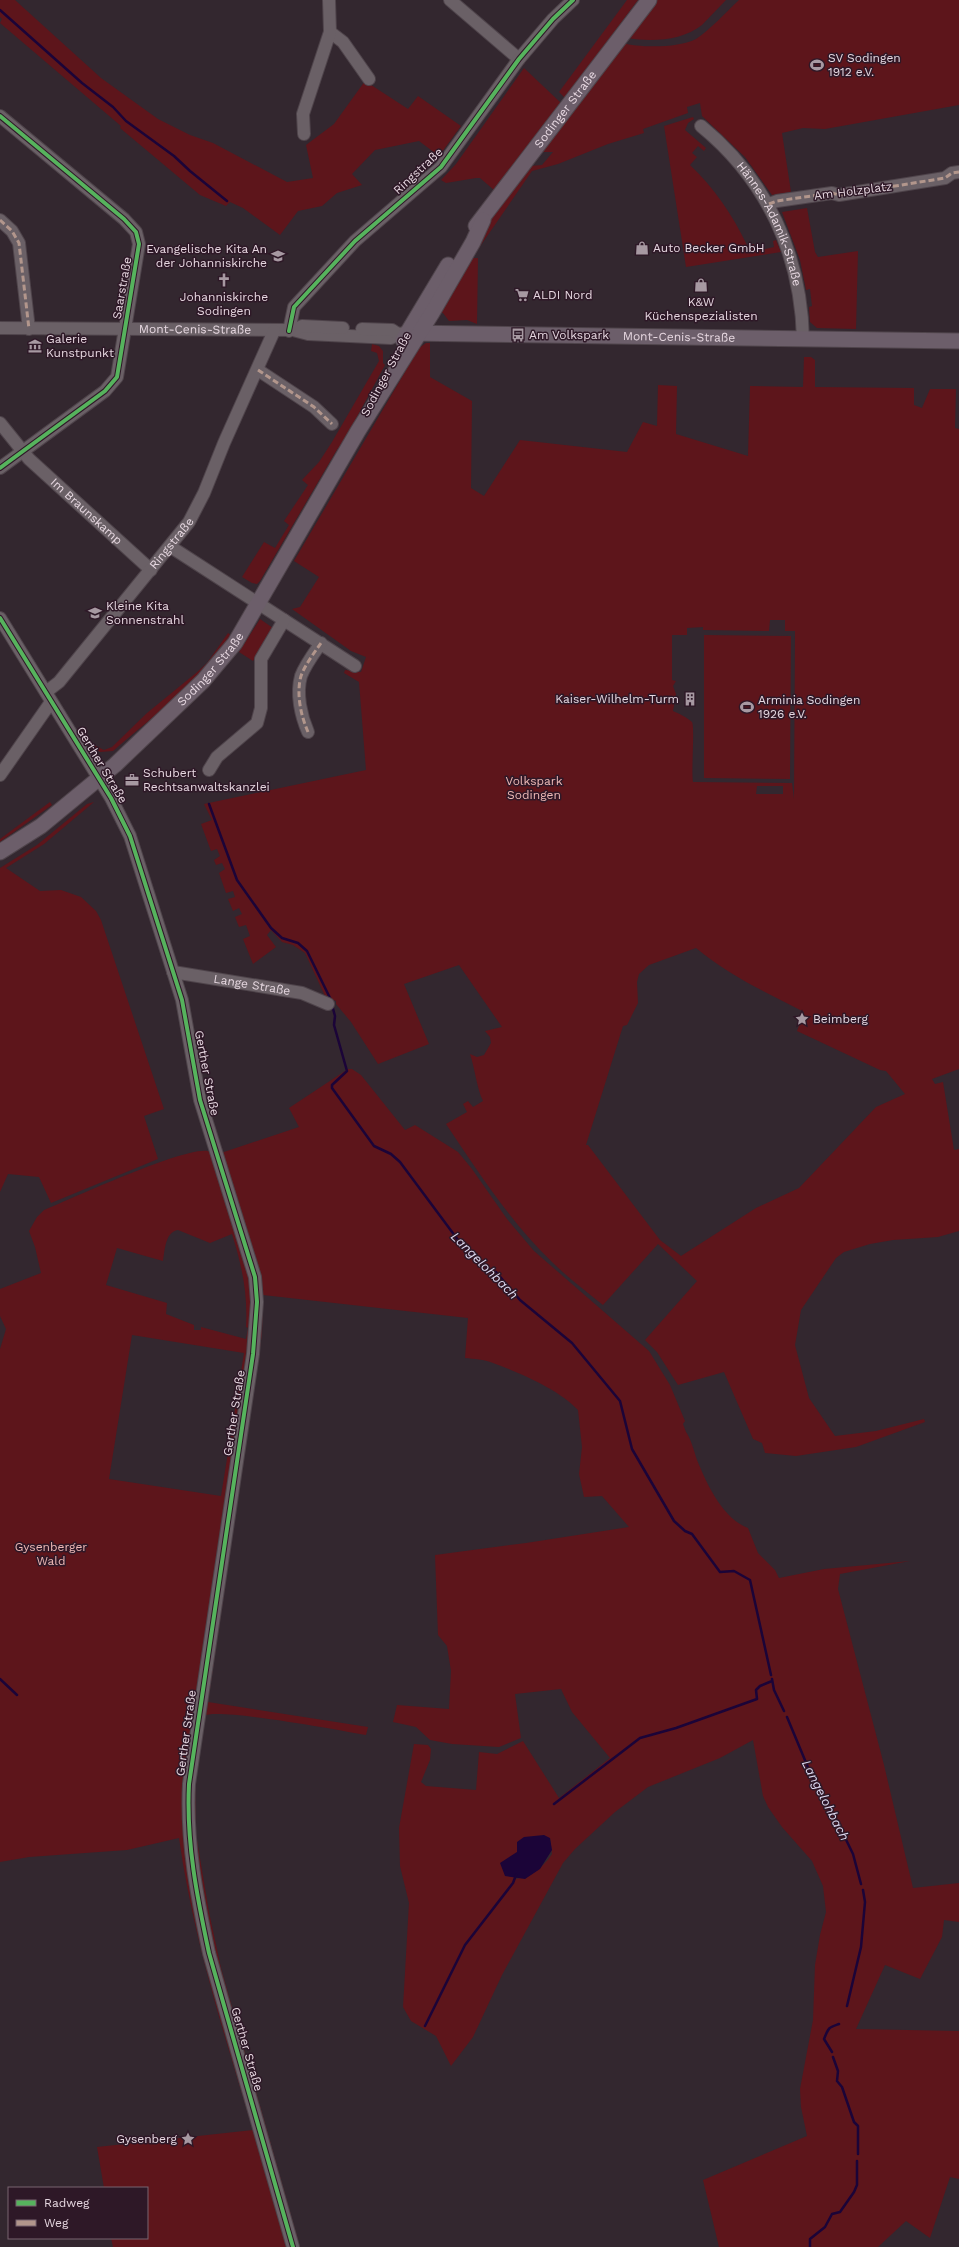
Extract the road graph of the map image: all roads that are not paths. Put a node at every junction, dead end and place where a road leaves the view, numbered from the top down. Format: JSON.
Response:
{"nodes":[{"id":1,"x":329,"y":0,"type":"edge"},
{"id":2,"x":450,"y":0,"type":"edge"},
{"id":3,"x":572,"y":0,"type":"edge"},
{"id":4,"x":649,"y":0,"type":"edge"},
{"id":5,"x":330,"y":32,"type":"junction"},
{"id":6,"x":519,"y":60,"type":"junction"},
{"id":7,"x":369,"y":79,"type":"dead end"},
{"id":8,"x":0,"y":116,"type":"edge"},
{"id":9,"x":701,"y":126,"type":"dead end"},
{"id":10,"x":304,"y":134,"type":"dead end"},
{"id":11,"x":959,"y":172,"type":"edge"},
{"id":12,"x":769,"y":204,"type":"junction"},
{"id":13,"x":0,"y":220,"type":"edge"},
{"id":14,"x":0,"y":328,"type":"edge"},
{"id":15,"x":29,"y":329,"type":"junction"},
{"id":16,"x":124,"y":330,"type":"junction"},
{"id":17,"x":291,"y":330,"type":"junction"},
{"id":18,"x":274,"y":331,"type":"junction"},
{"id":19,"x":408,"y":333,"type":"junction"},
{"id":20,"x":803,"y":339,"type":"junction"},
{"id":21,"x":959,"y":341,"type":"edge"},
{"id":22,"x":258,"y":370,"type":"junction"},
{"id":23,"x":0,"y":423,"type":"edge"},
{"id":24,"x":332,"y":424,"type":"dead end"},
{"id":25,"x":23,"y":452,"type":"junction"},
{"id":26,"x":0,"y":468,"type":"edge"},
{"id":27,"x":171,"y":546,"type":"junction"},
{"id":28,"x":151,"y":570,"type":"junction"},
{"id":29,"x":258,"y":603,"type":"junction"},
{"id":30,"x":0,"y":618,"type":"edge"},
{"id":31,"x":284,"y":620,"type":"junction"},
{"id":32,"x":321,"y":643,"type":"junction"},
{"id":33,"x":356,"y":666,"type":"dead end"},
{"id":34,"x":49,"y":697,"type":"junction"},
{"id":35,"x":308,"y":732,"type":"dead end"},
{"id":36,"x":209,"y":770,"type":"dead end"},
{"id":37,"x":0,"y":775,"type":"edge"},
{"id":38,"x":98,"y":778,"type":"junction"},
{"id":39,"x":0,"y":852,"type":"edge"},
{"id":40,"x":173,"y":972,"type":"junction"},
{"id":41,"x":328,"y":1004,"type":"dead end"},
{"id":42,"x":293,"y":2247,"type":"edge"}],
"edges":[{"from":1,"to":5,"type":"street"},
{"from":2,"to":6,"type":"street"},
{"from":3,"to":6,"type":"street","name":"Ringstraße"},
{"from":4,"to":19,"type":"main road","name":"Sodinger Straße"},
{"from":5,"to":7,"type":"street"},
{"from":5,"to":10,"type":"street"},
{"from":6,"to":17,"type":"street","name":"Ringstraße"},
{"from":8,"to":16,"type":"street","name":"Saarstraße"},
{"from":9,"to":12,"type":"street","name":"Hännes-Adamik-Straße"},
{"from":11,"to":12,"type":"street","name":"Am Holzplatz"},
{"from":12,"to":20,"type":"street","name":"Hännes-Adamik-Straße"},
{"from":13,"to":15,"type":"street"},
{"from":14,"to":15,"type":"street","name":"Mont-Cenis-Straße"},
{"from":15,"to":16,"type":"street","name":"Mont-Cenis-Straße"},
{"from":16,"to":18,"type":"street","name":"Mont-Cenis-Straße"},
{"from":16,"to":25,"type":"street","name":"Saarstraße"},
{"from":17,"to":18,"type":"street","name":"Mont-Cenis-Straße"},
{"from":17,"to":19,"type":"street","name":"Mont-Cenis-Straße"},
{"from":18,"to":22,"type":"street","name":"Ringstraße"},
{"from":19,"to":20,"type":"main road","name":"Mont-Cenis-Straße"},
{"from":19,"to":29,"type":"main road","name":"Sodinger Straße"},
{"from":20,"to":21,"type":"main road","name":"Mont-Cenis-Straße"},
{"from":22,"to":24,"type":"street"},
{"from":22,"to":27,"type":"street","name":"Ringstraße"},
{"from":23,"to":25,"type":"street","name":"Im Braunskamp"},
{"from":25,"to":26,"type":"street","name":"Saarstraße"},
{"from":25,"to":28,"type":"street","name":"Im Braunskamp"},
{"from":27,"to":28,"type":"street","name":"Ringstraße"},
{"from":27,"to":29,"type":"street"},
{"from":28,"to":34,"type":"street","name":"Ringstraße"},
{"from":29,"to":31,"type":"street"},
{"from":29,"to":38,"type":"main road","name":"Sodinger Straße"},
{"from":30,"to":34,"type":"street","name":"Gerther Straße"},
{"from":31,"to":32,"type":"street"},
{"from":31,"to":36,"type":"street"},
{"from":32,"to":33,"type":"street"},
{"from":32,"to":35,"type":"street"},
{"from":34,"to":37,"type":"street","name":"Ringstraße"},
{"from":34,"to":38,"type":"street","name":"Gerther Straße"},
{"from":38,"to":39,"type":"main road","name":"Sodinger Straße"},
{"from":38,"to":40,"type":"street","name":"Gerther Straße"},
{"from":40,"to":41,"type":"street","name":"Lange Straße"},
{"from":40,"to":42,"type":"street","name":"Gerther Straße"}]}
